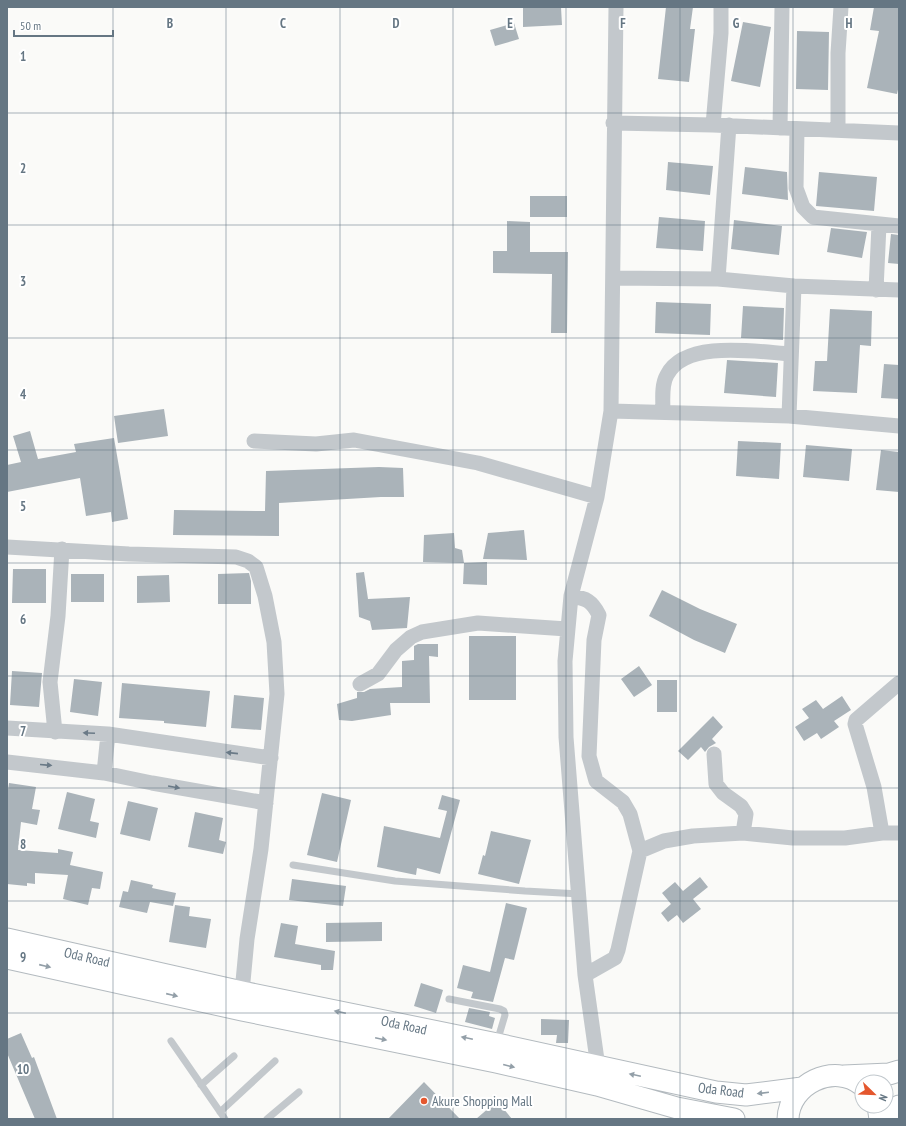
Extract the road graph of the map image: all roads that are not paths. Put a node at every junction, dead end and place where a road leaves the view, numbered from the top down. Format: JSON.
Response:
{"nodes":[{"id":1,"x":616,"y":7,"type":"edge"},
{"id":2,"x":721,"y":7,"type":"edge"},
{"id":3,"x":782,"y":7,"type":"edge"},
{"id":4,"x":841,"y":7,"type":"edge"},
{"id":5,"x":613,"y":123,"type":"junction"},
{"id":6,"x":713,"y":124,"type":"junction"},
{"id":7,"x":729,"y":125,"type":"junction"},
{"id":8,"x":780,"y":128,"type":"junction"},
{"id":9,"x":797,"y":129,"type":"junction"},
{"id":10,"x":838,"y":130,"type":"junction"},
{"id":11,"x":899,"y":133,"type":"edge"},
{"id":12,"x":879,"y":225,"type":"junction"},
{"id":13,"x":899,"y":226,"type":"edge"},
{"id":14,"x":613,"y":278,"type":"junction"},
{"id":15,"x":718,"y":279,"type":"junction"},
{"id":16,"x":794,"y":286,"type":"junction"},
{"id":17,"x":876,"y":290,"type":"junction"},
{"id":18,"x":899,"y":290,"type":"edge"},
{"id":19,"x":792,"y":354,"type":"junction"},
{"id":20,"x":611,"y":411,"type":"junction"},
{"id":21,"x":663,"y":412,"type":"junction"},
{"id":22,"x":789,"y":416,"type":"junction"},
{"id":23,"x":899,"y":426,"type":"edge"},
{"id":24,"x":254,"y":441,"type":"dead end"},
{"id":25,"x":597,"y":496,"type":"junction"},
{"id":26,"x":7,"y":547,"type":"edge"},
{"id":27,"x":62,"y":549,"type":"junction"},
{"id":28,"x":571,"y":596,"type":"junction"},
{"id":29,"x":567,"y":629,"type":"junction"},
{"id":30,"x":899,"y":683,"type":"edge"},
{"id":31,"x":360,"y":684,"type":"dead end"},
{"id":32,"x":7,"y":728,"type":"edge"},
{"id":33,"x":55,"y":732,"type":"junction"},
{"id":34,"x":108,"y":734,"type":"junction"},
{"id":35,"x":714,"y":754,"type":"dead end"},
{"id":36,"x":271,"y":758,"type":"junction"},
{"id":37,"x":7,"y":762,"type":"edge"},
{"id":38,"x":104,"y":772,"type":"junction"},
{"id":39,"x":266,"y":803,"type":"junction"},
{"id":40,"x":743,"y":833,"type":"junction"},
{"id":41,"x":882,"y":833,"type":"junction"},
{"id":42,"x":899,"y":833,"type":"edge"},
{"id":43,"x":640,"y":851,"type":"junction"},
{"id":44,"x":293,"y":865,"type":"dead end"},
{"id":45,"x":580,"y":894,"type":"junction"},
{"id":46,"x":7,"y":939,"type":"edge"},
{"id":47,"x":7,"y":958,"type":"edge"},
{"id":48,"x":585,"y":975,"type":"junction"},
{"id":49,"x":242,"y":992,"type":"junction"},
{"id":50,"x":450,"y":999,"type":"dead end"},
{"id":51,"x":171,"y":1041,"type":"dead end"},
{"id":52,"x":497,"y":1044,"type":"junction"},
{"id":53,"x":234,"y":1056,"type":"dead end"},
{"id":54,"x":275,"y":1061,"type":"dead end"},
{"id":55,"x":598,"y":1067,"type":"junction"},
{"id":56,"x":899,"y":1072,"type":"edge"},
{"id":57,"x":843,"y":1076,"type":"junction"},
{"id":58,"x":854,"y":1080,"type":"edge"},
{"id":59,"x":201,"y":1084,"type":"junction"},
{"id":60,"x":802,"y":1088,"type":"junction"},
{"id":61,"x":299,"y":1092,"type":"dead end"},
{"id":62,"x":899,"y":1106,"type":"edge"},
{"id":63,"x":677,"y":1108,"type":"junction"},
{"id":64,"x":220,"y":1112,"type":"junction"},
{"id":65,"x":225,"y":1119,"type":"edge"},
{"id":66,"x":268,"y":1119,"type":"edge"},
{"id":67,"x":697,"y":1119,"type":"edge"},
{"id":68,"x":734,"y":1119,"type":"edge"},
{"id":69,"x":788,"y":1119,"type":"edge"},
{"id":70,"x":880,"y":1119,"type":"edge"}],
"edges":[{"from":1,"to":5,"type":"street"},
{"from":2,"to":6,"type":"street"},
{"from":3,"to":8,"type":"street"},
{"from":4,"to":10,"type":"street"},
{"from":5,"to":6,"type":"street"},
{"from":5,"to":14,"type":"street"},
{"from":6,"to":7,"type":"street"},
{"from":7,"to":8,"type":"street"},
{"from":7,"to":15,"type":"street"},
{"from":8,"to":9,"type":"street"},
{"from":9,"to":10,"type":"street"},
{"from":9,"to":12,"type":"street"},
{"from":10,"to":11,"type":"street"},
{"from":12,"to":13,"type":"street"},
{"from":12,"to":17,"type":"street"},
{"from":14,"to":15,"type":"street"},
{"from":14,"to":20,"type":"street"},
{"from":15,"to":16,"type":"street"},
{"from":16,"to":17,"type":"street"},
{"from":16,"to":19,"type":"street"},
{"from":17,"to":18,"type":"street"},
{"from":19,"to":21,"type":"street"},
{"from":19,"to":22,"type":"street"},
{"from":20,"to":21,"type":"street"},
{"from":20,"to":25,"type":"street"},
{"from":21,"to":22,"type":"street"},
{"from":22,"to":23,"type":"street"},
{"from":24,"to":25,"type":"street"},
{"from":25,"to":28,"type":"street"},
{"from":26,"to":27,"type":"street"},
{"from":27,"to":33,"type":"street"},
{"from":27,"to":36,"type":"street"},
{"from":28,"to":29,"type":"street"},
{"from":28,"to":43,"type":"street"},
{"from":29,"to":31,"type":"street"},
{"from":29,"to":45,"type":"street"},
{"from":30,"to":41,"type":"street"},
{"from":32,"to":33,"type":"street"},
{"from":34,"to":33,"type":"street","one_way":true},
{"from":36,"to":34,"type":"street","one_way":true},
{"from":34,"to":38,"type":"street"},
{"from":35,"to":40,"type":"street"},
{"from":36,"to":39,"type":"street"},
{"from":37,"to":38,"type":"street","one_way":true},
{"from":38,"to":39,"type":"street","one_way":true},
{"from":39,"to":49,"type":"street"},
{"from":40,"to":41,"type":"street"},
{"from":40,"to":43,"type":"street"},
{"from":41,"to":42,"type":"street"},
{"from":43,"to":48,"type":"street"},
{"from":44,"to":45,"type":"lane"},
{"from":45,"to":48,"type":"street"},
{"from":46,"to":49,"type":"street","name":"Oda Road"},
{"from":47,"to":63,"type":"street","name":"Oda Road","one_way":true},
{"from":48,"to":55,"type":"street"},
{"from":52,"to":49,"type":"street","name":"Oda Road","one_way":true},
{"from":50,"to":52,"type":"lane"},
{"from":51,"to":59,"type":"lane"},
{"from":52,"to":55,"type":"street","name":"Oda Road"},
{"from":53,"to":59,"type":"lane"},
{"from":54,"to":64,"type":"lane"},
{"from":60,"to":55,"type":"street","name":"Oda Road","one_way":true},
{"from":56,"to":57,"type":"street"},
{"from":57,"to":58,"type":"street"},
{"from":57,"to":60,"type":"street"},
{"from":59,"to":64,"type":"lane"},
{"from":60,"to":69,"type":"street"},
{"from":61,"to":66,"type":"lane"},
{"from":62,"to":70,"type":"street"},
{"from":63,"to":67,"type":"street"},
{"from":63,"to":68,"type":"street","name":"Oda Road"},
{"from":64,"to":65,"type":"lane"}]}
